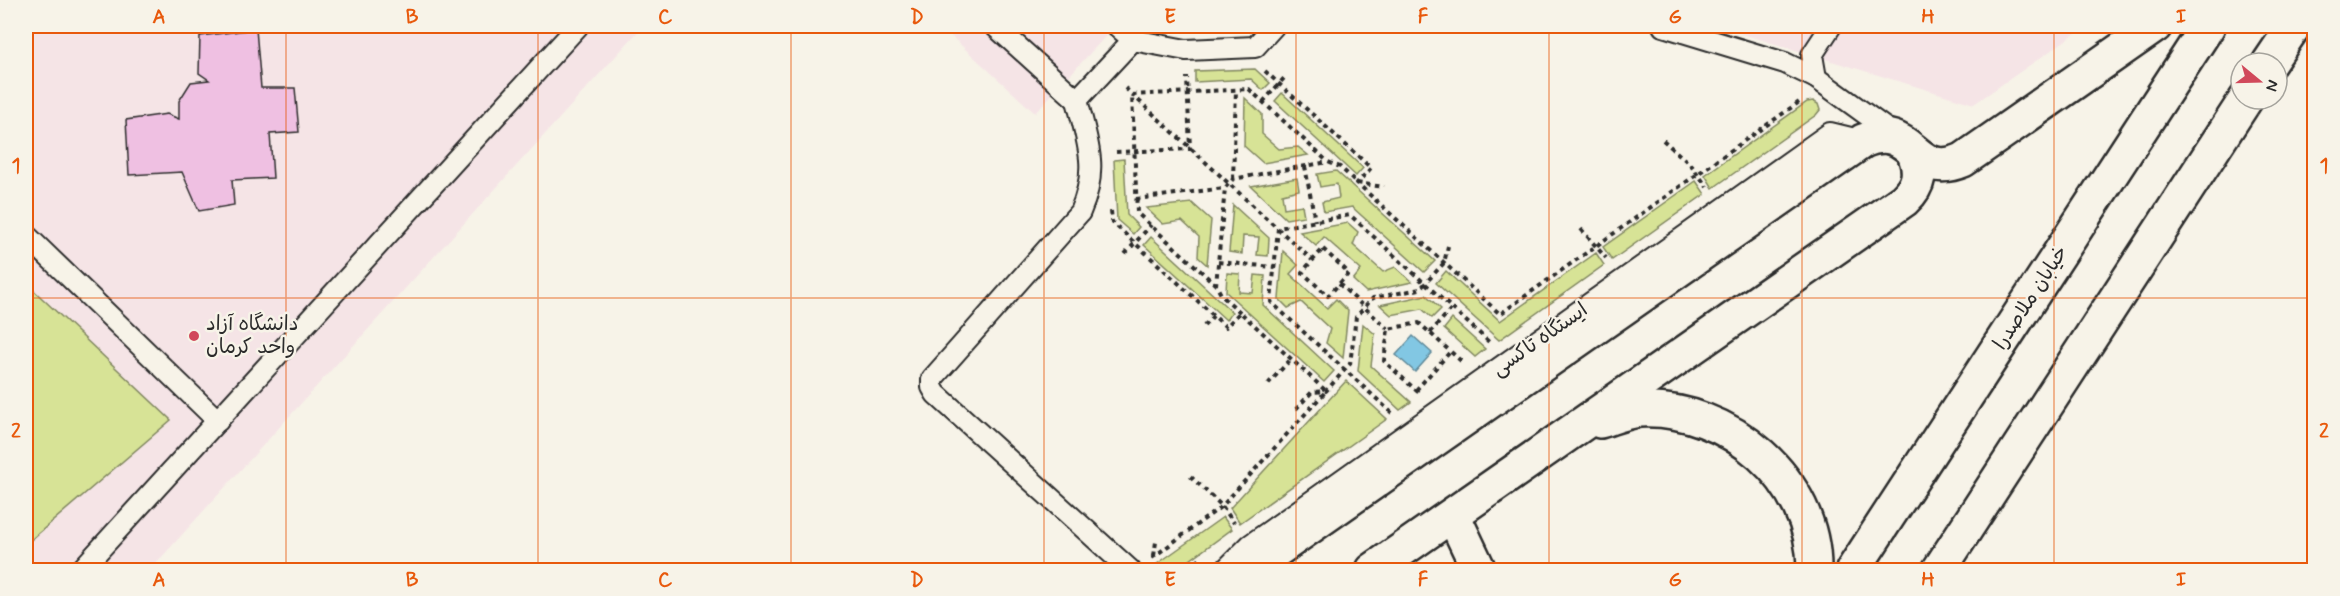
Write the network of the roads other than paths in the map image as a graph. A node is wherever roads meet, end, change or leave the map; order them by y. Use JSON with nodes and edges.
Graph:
{"nodes":[{"id":1,"x":578,"y":26,"type":"edge"},
{"id":2,"x":995,"y":26,"type":"edge"},
{"id":3,"x":1117,"y":26,"type":"edge"},
{"id":4,"x":1274,"y":26,"type":"edge"},
{"id":5,"x":1663,"y":26,"type":"edge"},
{"id":6,"x":1831,"y":26,"type":"edge"},
{"id":7,"x":2155,"y":26,"type":"edge"},
{"id":8,"x":2208,"y":26,"type":"edge"},
{"id":9,"x":2294,"y":26,"type":"edge"},
{"id":10,"x":1133,"y":40,"type":"junction"},
{"id":11,"x":2277,"y":51,"type":"edge"},
{"id":12,"x":1816,"y":78,"type":"junction"},
{"id":13,"x":1077,"y":100,"type":"junction"},
{"id":14,"x":2238,"y":111,"type":"edge"},
{"id":15,"x":1863,"y":141,"type":"junction"},
{"id":16,"x":1908,"y":146,"type":"junction"},
{"id":17,"x":26,"y":235,"type":"edge"},
{"id":18,"x":218,"y":421,"type":"junction"},
{"id":19,"x":1581,"y":426,"type":"junction"},
{"id":20,"x":1453,"y":515,"type":"junction"},
{"id":21,"x":81,"y":570,"type":"edge"},
{"id":22,"x":1130,"y":570,"type":"edge"},
{"id":23,"x":1225,"y":570,"type":"edge"},
{"id":24,"x":1248,"y":570,"type":"edge"},
{"id":25,"x":1373,"y":570,"type":"edge"},
{"id":26,"x":1479,"y":570,"type":"edge"},
{"id":27,"x":1814,"y":570,"type":"edge"},
{"id":28,"x":1853,"y":570,"type":"edge"},
{"id":29,"x":1939,"y":570,"type":"edge"}],
"edges":[{"from":1,"to":18,"type":"lane"},
{"from":2,"to":13,"type":"lane"},
{"from":3,"to":10,"type":"lane"},
{"from":4,"to":10,"type":"lane"},
{"from":5,"to":12,"type":"lane"},
{"from":6,"to":12,"type":"lane"},
{"from":7,"to":16,"type":"street"},
{"from":8,"to":28,"type":"street","name":"خیابان ملاصدرا"},
{"from":9,"to":11,"type":"street"},
{"from":10,"to":13,"type":"lane"},
{"from":12,"to":16,"type":"lane"},
{"from":13,"to":22,"type":"lane"},
{"from":14,"to":29,"type":"street"},
{"from":15,"to":16,"type":"street"},
{"from":15,"to":23,"type":"lane","name":"ایستگاه تاکسی"},
{"from":15,"to":24,"type":"street"},
{"from":16,"to":19,"type":"street"},
{"from":17,"to":18,"type":"lane"},
{"from":18,"to":21,"type":"lane"},
{"from":19,"to":20,"type":"street"},
{"from":19,"to":27,"type":"street"},
{"from":20,"to":25,"type":"street"},
{"from":20,"to":26,"type":"street"}]}
